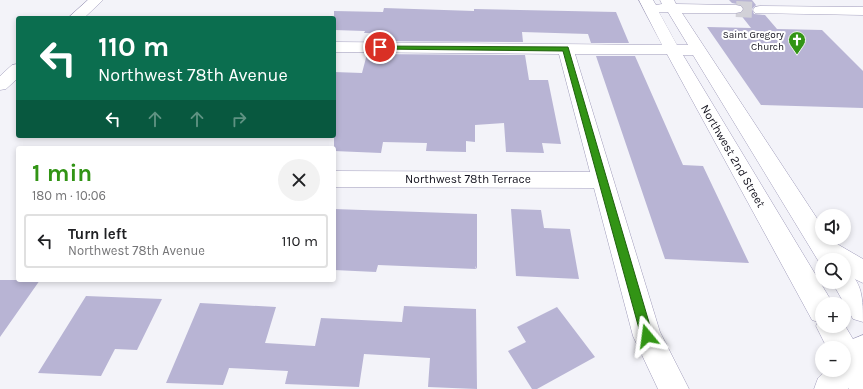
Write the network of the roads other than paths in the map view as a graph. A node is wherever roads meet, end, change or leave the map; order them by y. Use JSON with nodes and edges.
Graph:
{"nodes":[{"id":1,"x":96,"y":0,"type":"edge"},
{"id":2,"x":839,"y":0,"type":"edge"},
{"id":3,"x":649,"y":4,"type":"edge"},
{"id":4,"x":669,"y":4,"type":"edge"},
{"id":5,"x":863,"y":8,"type":"edge"},
{"id":6,"x":736,"y":9,"type":"tunnel mouth"},
{"id":7,"x":760,"y":10,"type":"tunnel mouth"},
{"id":8,"x":863,"y":11,"type":"edge"},
{"id":9,"x":77,"y":16,"type":"edge"},
{"id":10,"x":336,"y":47,"type":"edge"},
{"id":11,"x":566,"y":49,"type":"junction"},
{"id":12,"x":672,"y":50,"type":"junction"},
{"id":13,"x":698,"y":50,"type":"junction"},
{"id":14,"x":16,"y":71,"type":"edge"},
{"id":15,"x":0,"y":85,"type":"edge"},
{"id":16,"x":336,"y":179,"type":"edge"},
{"id":17,"x":602,"y":180,"type":"junction"},
{"id":18,"x":832,"y":253,"type":"edge"},
{"id":19,"x":851,"y":266,"type":"edge"},
{"id":20,"x":863,"y":272,"type":"edge"},
{"id":21,"x":849,"y":289,"type":"edge"},
{"id":22,"x":815,"y":299,"type":"edge"},
{"id":23,"x":863,"y":310,"type":"edge"},
{"id":24,"x":835,"y":333,"type":"edge"},
{"id":25,"x":853,"y":359,"type":"edge"},
{"id":26,"x":674,"y":389,"type":"edge"},
{"id":27,"x":829,"y":389,"type":"edge"}],
"edges":[{"from":1,"to":9,"type":"street"},
{"from":2,"to":5,"type":"street"},
{"from":3,"to":4,"type":"street"},
{"from":3,"to":12,"type":"street","name":"Northwest 2nd Street"},
{"from":4,"to":6,"type":"street"},
{"from":4,"to":13,"type":"street","name":"Northwest 2nd Street"},
{"from":7,"to":8,"type":"street"},
{"from":10,"to":11,"type":"street"},
{"from":11,"to":12,"type":"street"},
{"from":11,"to":17,"type":"street"},
{"from":12,"to":13,"type":"street"},
{"from":12,"to":22,"type":"street","name":"Northwest 2nd Street"},
{"from":13,"to":18,"type":"street","name":"Northwest 2nd Street"},
{"from":14,"to":15,"type":"street"},
{"from":16,"to":17,"type":"street","name":"Northwest 78th Terrace"},
{"from":17,"to":26,"type":"street"},
{"from":19,"to":20,"type":"street"},
{"from":21,"to":23,"type":"street"},
{"from":24,"to":25,"type":"street"},
{"from":25,"to":27,"type":"street"}]}
